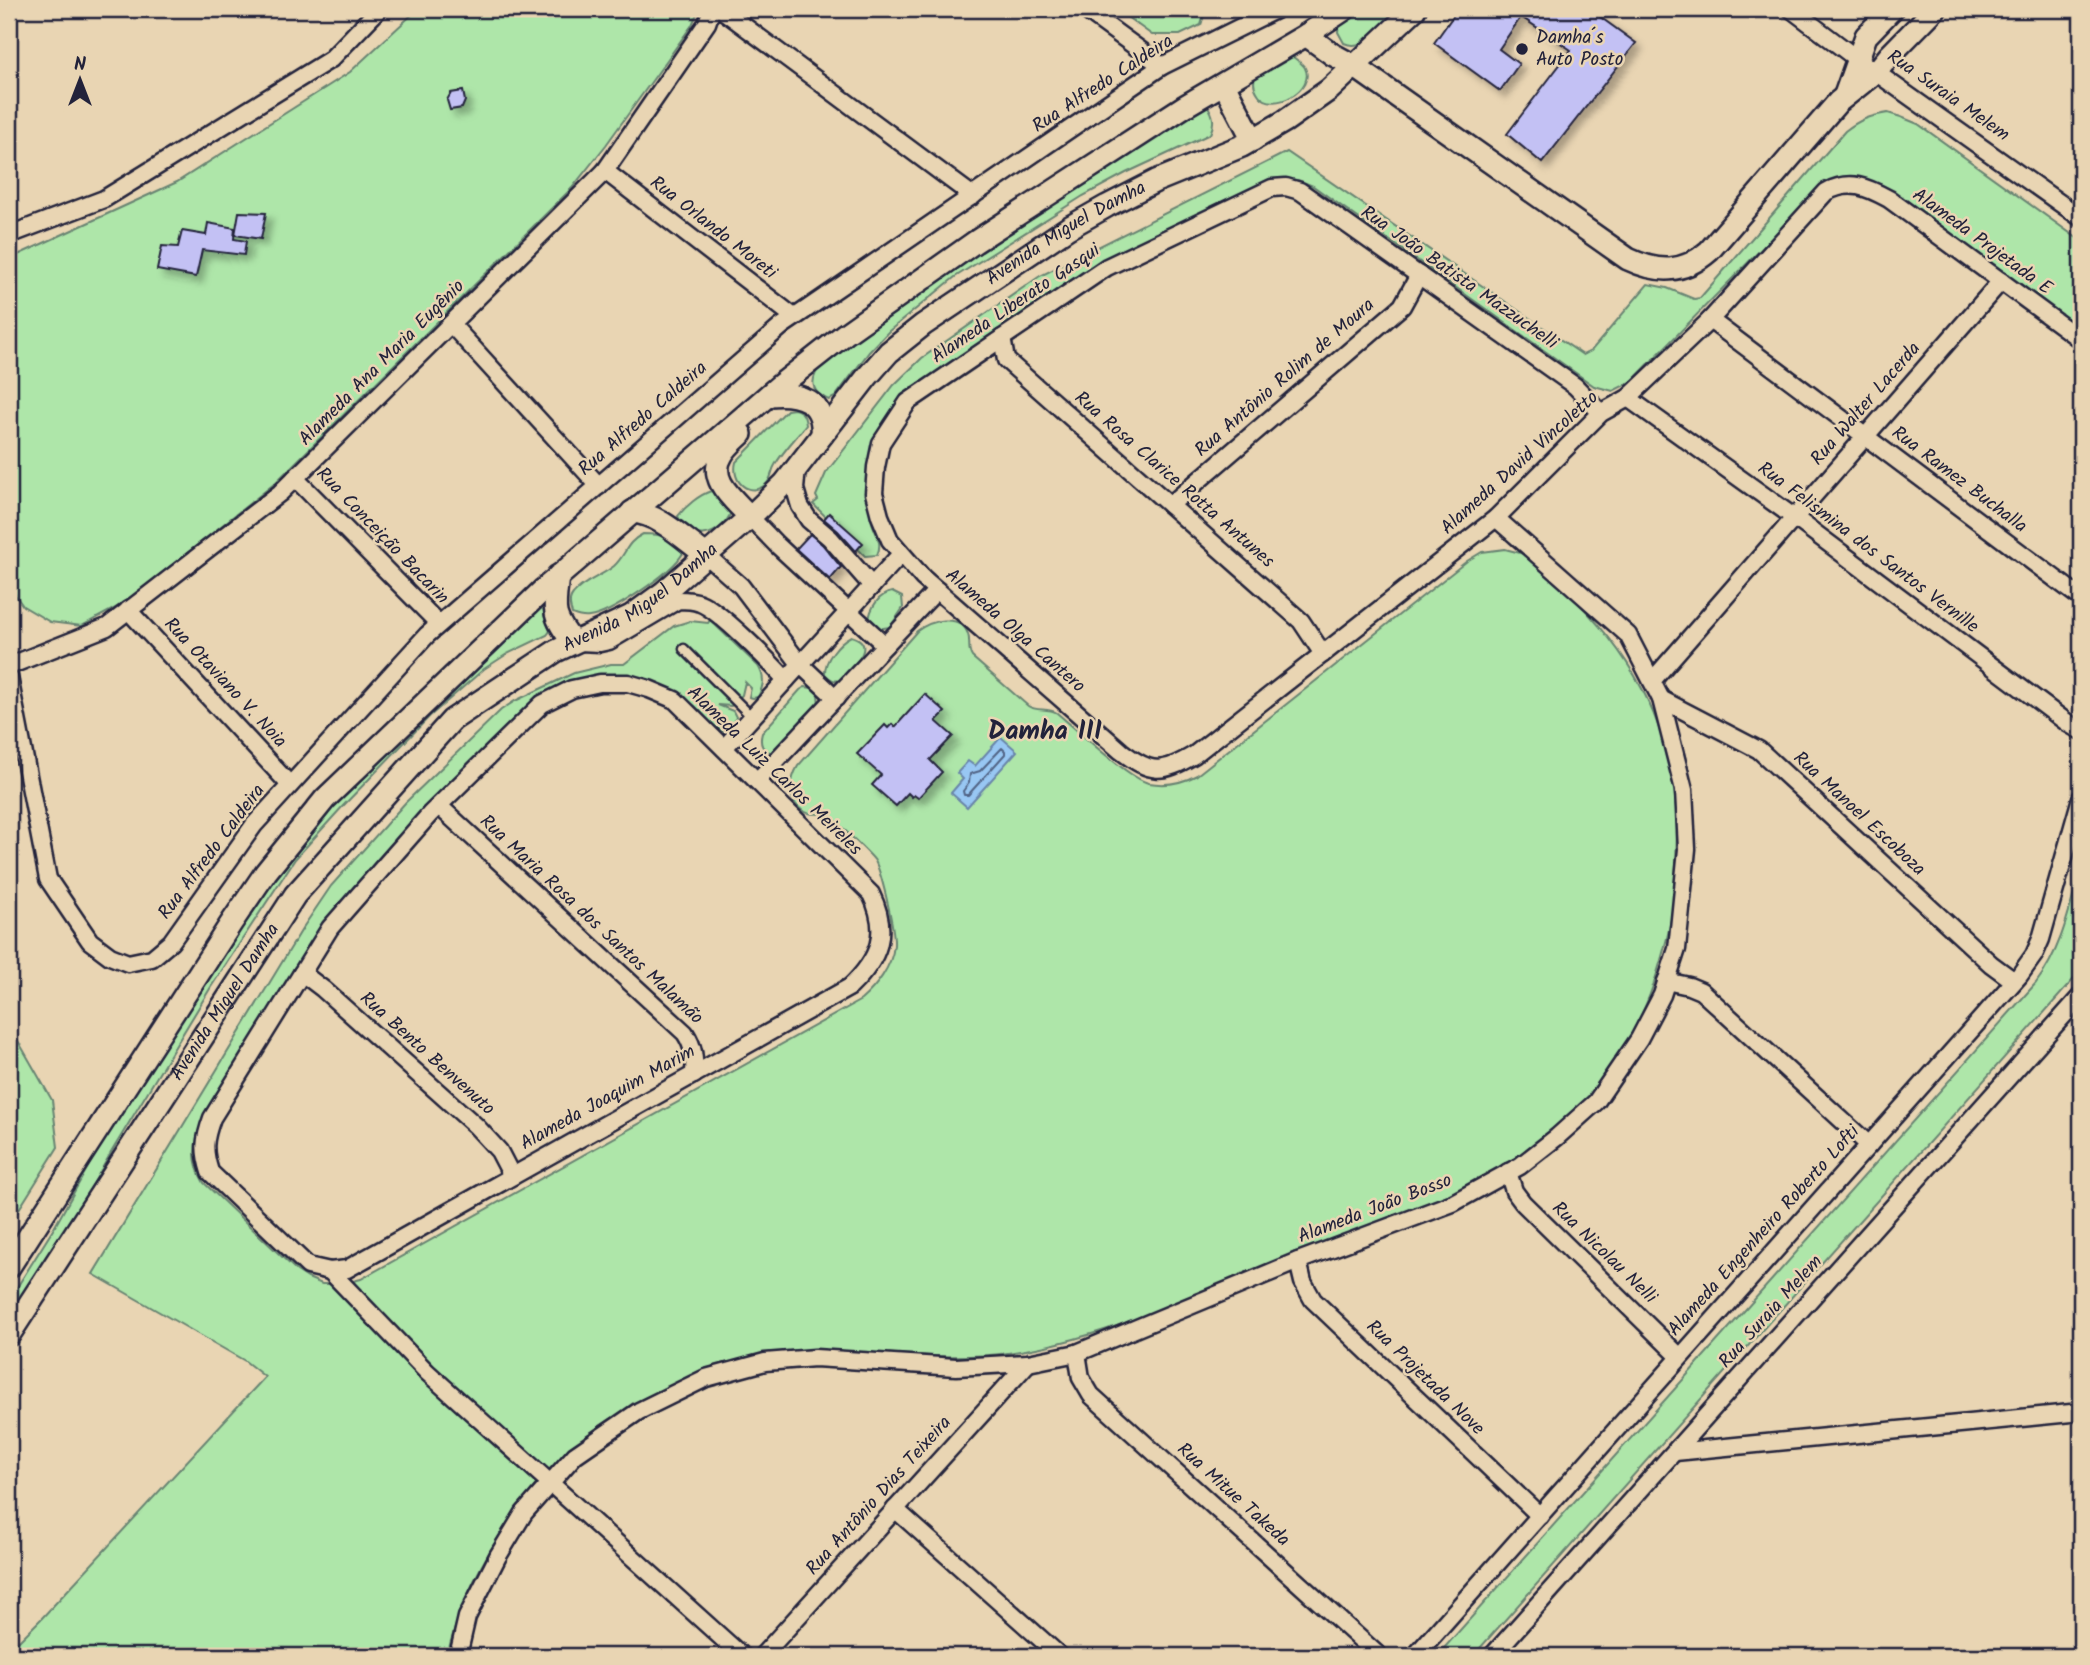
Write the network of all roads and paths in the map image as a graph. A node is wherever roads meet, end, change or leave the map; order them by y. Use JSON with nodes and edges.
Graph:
{"nodes":[{"id":1,"x":712,"y":9,"type":"edge"},
{"id":2,"x":721,"y":9,"type":"edge"},
{"id":3,"x":1084,"y":9,"type":"edge"},
{"id":4,"x":1345,"y":9,"type":"edge"},
{"id":5,"x":1415,"y":9,"type":"edge"},
{"id":6,"x":1791,"y":9,"type":"edge"},
{"id":7,"x":1892,"y":9,"type":"edge"},
{"id":8,"x":1935,"y":9,"type":"edge"},
{"id":9,"x":1264,"y":11,"type":"edge"},
{"id":10,"x":368,"y":12,"type":"edge"},
{"id":11,"x":1306,"y":35,"type":"junction"},
{"id":12,"x":1857,"y":59,"type":"junction"},
{"id":13,"x":1163,"y":66,"type":"junction"},
{"id":14,"x":1354,"y":66,"type":"junction"},
{"id":15,"x":1877,"y":71,"type":"junction"},
{"id":16,"x":1224,"y":84,"type":"junction"},
{"id":17,"x":1844,"y":95,"type":"junction"},
{"id":18,"x":1253,"y":140,"type":"junction"},
{"id":19,"x":605,"y":171,"type":"junction"},
{"id":20,"x":1855,"y":185,"type":"joint"},
{"id":21,"x":1286,"y":187,"type":"joint"},
{"id":22,"x":973,"y":196,"type":"junction"},
{"id":23,"x":2081,"y":218,"type":"edge"},
{"id":24,"x":9,"y":235,"type":"edge"},
{"id":25,"x":1419,"y":275,"type":"junction"},
{"id":26,"x":2001,"y":281,"type":"junction"},
{"id":27,"x":794,"y":317,"type":"junction"},
{"id":28,"x":1710,"y":320,"type":"junction"},
{"id":29,"x":451,"y":324,"type":"junction"},
{"id":30,"x":1002,"y":338,"type":"junction"},
{"id":31,"x":2081,"y":340,"type":"edge"},
{"id":32,"x":767,"y":397,"type":"junction"},
{"id":33,"x":1629,"y":398,"type":"junction"},
{"id":34,"x":1601,"y":413,"type":"junction"},
{"id":35,"x":822,"y":435,"type":"junction"},
{"id":36,"x":1866,"y":436,"type":"junction"},
{"id":37,"x":797,"y":468,"type":"junction"},
{"id":38,"x":295,"y":478,"type":"junction"},
{"id":39,"x":599,"y":486,"type":"junction"},
{"id":40,"x":1170,"y":505,"type":"junction"},
{"id":41,"x":632,"y":512,"type":"junction"},
{"id":42,"x":750,"y":517,"type":"junction"},
{"id":43,"x":1496,"y":518,"type":"junction"},
{"id":44,"x":1795,"y":518,"type":"junction"},
{"id":45,"x":890,"y":540,"type":"joint"},
{"id":46,"x":901,"y":554,"type":"junction"},
{"id":47,"x":706,"y":555,"type":"junction"},
{"id":48,"x":558,"y":576,"type":"junction"},
{"id":49,"x":872,"y":586,"type":"junction"},
{"id":50,"x":937,"y":590,"type":"junction"},
{"id":51,"x":2081,"y":598,"type":"edge"},
{"id":52,"x":128,"y":610,"type":"junction"},
{"id":53,"x":848,"y":612,"type":"junction"},
{"id":54,"x":439,"y":624,"type":"junction"},
{"id":55,"x":573,"y":642,"type":"junction"},
{"id":56,"x":885,"y":645,"type":"junction"},
{"id":57,"x":684,"y":649,"type":"dead end"},
{"id":58,"x":1322,"y":654,"type":"junction"},
{"id":59,"x":800,"y":664,"type":"junction"},
{"id":60,"x":9,"y":666,"type":"edge"},
{"id":61,"x":9,"y":677,"type":"edge"},
{"id":62,"x":786,"y":680,"type":"junction"},
{"id":63,"x":1652,"y":681,"type":"junction"},
{"id":64,"x":836,"y":698,"type":"junction"},
{"id":65,"x":1661,"y":699,"type":"junction"},
{"id":66,"x":752,"y":717,"type":"junction"},
{"id":67,"x":2081,"y":731,"type":"edge"},
{"id":68,"x":724,"y":748,"type":"junction"},
{"id":69,"x":1153,"y":770,"type":"joint"},
{"id":70,"x":757,"y":781,"type":"junction"},
{"id":71,"x":290,"y":785,"type":"junction"},
{"id":72,"x":2081,"y":797,"type":"edge"},
{"id":73,"x":439,"y":806,"type":"junction"},
{"id":74,"x":881,"y":934,"type":"joint"},
{"id":75,"x":302,"y":973,"type":"junction"},
{"id":76,"x":1666,"y":981,"type":"junction"},
{"id":77,"x":2014,"y":981,"type":"junction"},
{"id":78,"x":2081,"y":996,"type":"edge"},
{"id":79,"x":694,"y":1075,"type":"junction"},
{"id":80,"x":1868,"y":1145,"type":"junction"},
{"id":81,"x":1508,"y":1172,"type":"junction"},
{"id":82,"x":512,"y":1176,"type":"junction"},
{"id":83,"x":1298,"y":1261,"type":"junction"},
{"id":84,"x":9,"y":1267,"type":"edge"},
{"id":85,"x":330,"y":1271,"type":"junction"},
{"id":86,"x":9,"y":1335,"type":"edge"},
{"id":87,"x":1077,"y":1353,"type":"junction"},
{"id":88,"x":1681,"y":1357,"type":"junction"},
{"id":89,"x":1028,"y":1363,"type":"junction"},
{"id":90,"x":2081,"y":1412,"type":"edge"},
{"id":91,"x":1675,"y":1452,"type":"junction"},
{"id":92,"x":551,"y":1483,"type":"junction"},
{"id":93,"x":895,"y":1509,"type":"junction"},
{"id":94,"x":1539,"y":1516,"type":"junction"},
{"id":95,"x":458,"y":1656,"type":"edge"},
{"id":96,"x":742,"y":1656,"type":"edge"},
{"id":97,"x":762,"y":1656,"type":"edge"},
{"id":98,"x":1060,"y":1656,"type":"edge"},
{"id":99,"x":1379,"y":1656,"type":"edge"},
{"id":100,"x":1415,"y":1656,"type":"edge"},
{"id":101,"x":1492,"y":1656,"type":"edge"}],
"edges":[{"from":1,"to":19,"type":"street","name":"Alameda Ana Maria Eugênio"},
{"from":2,"to":22,"type":"street"},
{"from":3,"to":13,"type":"street"},
{"from":4,"to":11,"type":"street","name":"Avenida Miguel Damha"},
{"from":5,"to":14,"type":"street","name":"Avenida Miguel Damha"},
{"from":6,"to":12,"type":"street","name":"Rua Suraia Melem"},
{"from":7,"to":12,"type":"street"},
{"from":8,"to":15,"type":"street"},
{"from":9,"to":13,"type":"street","name":"Rua Alfredo Caldeira"},
{"from":10,"to":24,"type":"street"},
{"from":11,"to":14,"type":"street"},
{"from":11,"to":16,"type":"street","name":"Avenida Miguel Damha"},
{"from":12,"to":15,"type":"street","name":"Rua Suraia Melem"},
{"from":12,"to":17,"type":"street"},
{"from":13,"to":22,"type":"street","name":"Rua Alfredo Caldeira"},
{"from":14,"to":17,"type":"street"},
{"from":14,"to":18,"type":"street","name":"Avenida Miguel Damha"},
{"from":15,"to":17,"type":"street"},
{"from":15,"to":23,"type":"street","name":"Rua Suraia Melem"},
{"from":16,"to":18,"type":"street"},
{"from":16,"to":32,"type":"street","name":"Avenida Miguel Damha"},
{"from":18,"to":35,"type":"street","name":"Avenida Miguel Damha"},
{"from":19,"to":27,"type":"street","name":"Rua Orlando Moreti"},
{"from":19,"to":29,"type":"street","name":"Alameda Ana Maria Eugênio"},
{"from":20,"to":26,"type":"street","name":"Alameda Projetada E"},
{"from":20,"to":28,"type":"street","name":"Alameda David Vincoletto"},
{"from":21,"to":25,"type":"street","name":"Rua João Batista Mazzuchelli"},
{"from":21,"to":30,"type":"street","name":"Alameda Liberato Gasqui"},
{"from":22,"to":27,"type":"street","name":"Rua Alfredo Caldeira"},
{"from":25,"to":34,"type":"street","name":"Rua João Batista Mazzuchelli"},
{"from":25,"to":40,"type":"street","name":"Rua Antônio Rolim de Moura"},
{"from":26,"to":31,"type":"street","name":"Alameda Projetada E"},
{"from":26,"to":36,"type":"street","name":"Rua Walter Lacerda"},
{"from":27,"to":39,"type":"street","name":"Rua Alfredo Caldeira"},
{"from":28,"to":33,"type":"street","name":"Alameda David Vincoletto"},
{"from":28,"to":36,"type":"street","name":"Rua Ramez Buchalla"},
{"from":29,"to":38,"type":"street","name":"Alameda Ana Maria Eugênio"},
{"from":29,"to":39,"type":"street"},
{"from":30,"to":40,"type":"street","name":"Rua Rosa Clarice Rotta Antunes"},
{"from":30,"to":45,"type":"street","name":"Alameda Liberato Gasqui"},
{"from":32,"to":35,"type":"street"},
{"from":32,"to":41,"type":"street","name":"Avenida Miguel Damha"},
{"from":32,"to":42,"type":"street"},
{"from":33,"to":34,"type":"street","name":"Alameda David Vincoletto"},
{"from":33,"to":44,"type":"street","name":"Rua Felismina dos Santos Vernille"},
{"from":34,"to":43,"type":"street","name":"Alameda David Vincoletto"},
{"from":35,"to":37,"type":"street","name":"Avenida Miguel Damha"},
{"from":36,"to":44,"type":"street","name":"Rua Walter Lacerda"},
{"from":36,"to":51,"type":"street","name":"Rua Ramez Buchalla"},
{"from":37,"to":42,"type":"street","name":"Avenida Miguel Damha"},
{"from":37,"to":49,"type":"street"},
{"from":38,"to":52,"type":"street","name":"Alameda Ana Maria Eugênio"},
{"from":38,"to":54,"type":"street","name":"Rua Conceição Bacarin"},
{"from":39,"to":54,"type":"street","name":"Rua Alfredo Caldeira"},
{"from":40,"to":58,"type":"street","name":"Rua Rosa Clarice Rotta Antunes"},
{"from":41,"to":47,"type":"street"},
{"from":41,"to":48,"type":"street","name":"Avenida Miguel Damha"},
{"from":42,"to":47,"type":"street","name":"Avenida Miguel Damha"},
{"from":42,"to":53,"type":"street"},
{"from":43,"to":58,"type":"street","name":"Alameda David Vincoletto"},
{"from":43,"to":63,"type":"street","name":"Alameda João Bosso"},
{"from":44,"to":63,"type":"street","name":"Rua Walter Lacerda"},
{"from":44,"to":67,"type":"street","name":"Rua Felismina dos Santos Vernille"},
{"from":45,"to":46,"type":"street","name":"Alameda Olga Cantero"},
{"from":46,"to":49,"type":"street"},
{"from":46,"to":50,"type":"street","name":"Alameda Olga Cantero"},
{"from":47,"to":55,"type":"street","name":"Avenida Miguel Damha"},
{"from":47,"to":59,"type":"street"},
{"from":48,"to":55,"type":"street"},
{"from":48,"to":84,"type":"street","name":"Avenida Miguel Damha"},
{"from":49,"to":53,"type":"street"},
{"from":50,"to":56,"type":"street"},
{"from":50,"to":69,"type":"street","name":"Alameda Olga Cantero"},
{"from":52,"to":60,"type":"street","name":"Alameda Ana Maria Eugênio"},
{"from":52,"to":71,"type":"street","name":"Rua Otaviano V. Noia"},
{"from":53,"to":56,"type":"street"},
{"from":53,"to":59,"type":"street"},
{"from":54,"to":71,"type":"street","name":"Rua Alfredo Caldeira"},
{"from":55,"to":62,"type":"street"},
{"from":55,"to":86,"type":"street","name":"Avenida Miguel Damha"},
{"from":56,"to":64,"type":"street"},
{"from":57,"to":66,"type":"lane"},
{"from":58,"to":69,"type":"street","name":"Alameda David Vincoletto"},
{"from":59,"to":62,"type":"street"},
{"from":59,"to":64,"type":"street"},
{"from":61,"to":71,"type":"street","name":"Rua Alfredo Caldeira"},
{"from":62,"to":66,"type":"street"},
{"from":63,"to":65,"type":"street","name":"Alameda João Bosso"},
{"from":64,"to":70,"type":"street"},
{"from":65,"to":76,"type":"street","name":"Alameda João Bosso"},
{"from":65,"to":77,"type":"street","name":"Rua Manoel Escoboza"},
{"from":66,"to":68,"type":"street"},
{"from":68,"to":70,"type":"street","name":"Alameda Luiz Carlos Meireles"},
{"from":68,"to":73,"type":"street","name":"Alameda Luiz Carlos Meireles"},
{"from":70,"to":74,"type":"street","name":"Alameda Luiz Carlos Meireles"},
{"from":72,"to":77,"type":"street","name":"Alameda Engenheiro Roberto Lofti"},
{"from":73,"to":75,"type":"street","name":"Alameda Luiz Carlos Meireles"},
{"from":73,"to":79,"type":"street","name":"Rua Maria Rosa dos Santos Malamão"},
{"from":74,"to":79,"type":"street","name":"Alameda Joaquim Marim"},
{"from":75,"to":82,"type":"street","name":"Rua Bento Benvenuto"},
{"from":75,"to":85,"type":"street","name":"Alameda Luiz Carlos Meireles"},
{"from":76,"to":80,"type":"street"},
{"from":76,"to":81,"type":"street","name":"Alameda João Bosso"},
{"from":77,"to":80,"type":"street","name":"Alameda Engenheiro Roberto Lofti"},
{"from":78,"to":91,"type":"street","name":"Rua Suraia Melem"},
{"from":79,"to":82,"type":"street","name":"Alameda Joaquim Marim"},
{"from":80,"to":88,"type":"street","name":"Alameda Engenheiro Roberto Lofti"},
{"from":81,"to":83,"type":"street","name":"Alameda João Bosso"},
{"from":81,"to":88,"type":"street","name":"Rua Nicolau Nelli"},
{"from":82,"to":85,"type":"street","name":"Alameda Joaquim Marim"},
{"from":83,"to":87,"type":"street","name":"Alameda João Bosso"},
{"from":83,"to":94,"type":"street","name":"Rua Projetada Nove"},
{"from":85,"to":92,"type":"street"},
{"from":87,"to":89,"type":"street","name":"Alameda João Bosso"},
{"from":87,"to":99,"type":"street","name":"Rua Mitue Takeda"},
{"from":88,"to":94,"type":"street","name":"Alameda Engenheiro Roberto Lofti"},
{"from":89,"to":92,"type":"street","name":"Alameda João Bosso"},
{"from":89,"to":93,"type":"street","name":"Rua Antônio Dias Teixeira"},
{"from":90,"to":91,"type":"street"},
{"from":91,"to":101,"type":"street","name":"Rua Suraia Melem"},
{"from":92,"to":95,"type":"street","name":"Alameda João Bosso"},
{"from":92,"to":96,"type":"street"},
{"from":93,"to":97,"type":"street","name":"Rua Antônio Dias Teixeira"},
{"from":93,"to":98,"type":"street"},
{"from":94,"to":100,"type":"street","name":"Alameda Engenheiro Roberto Lofti"}]}
